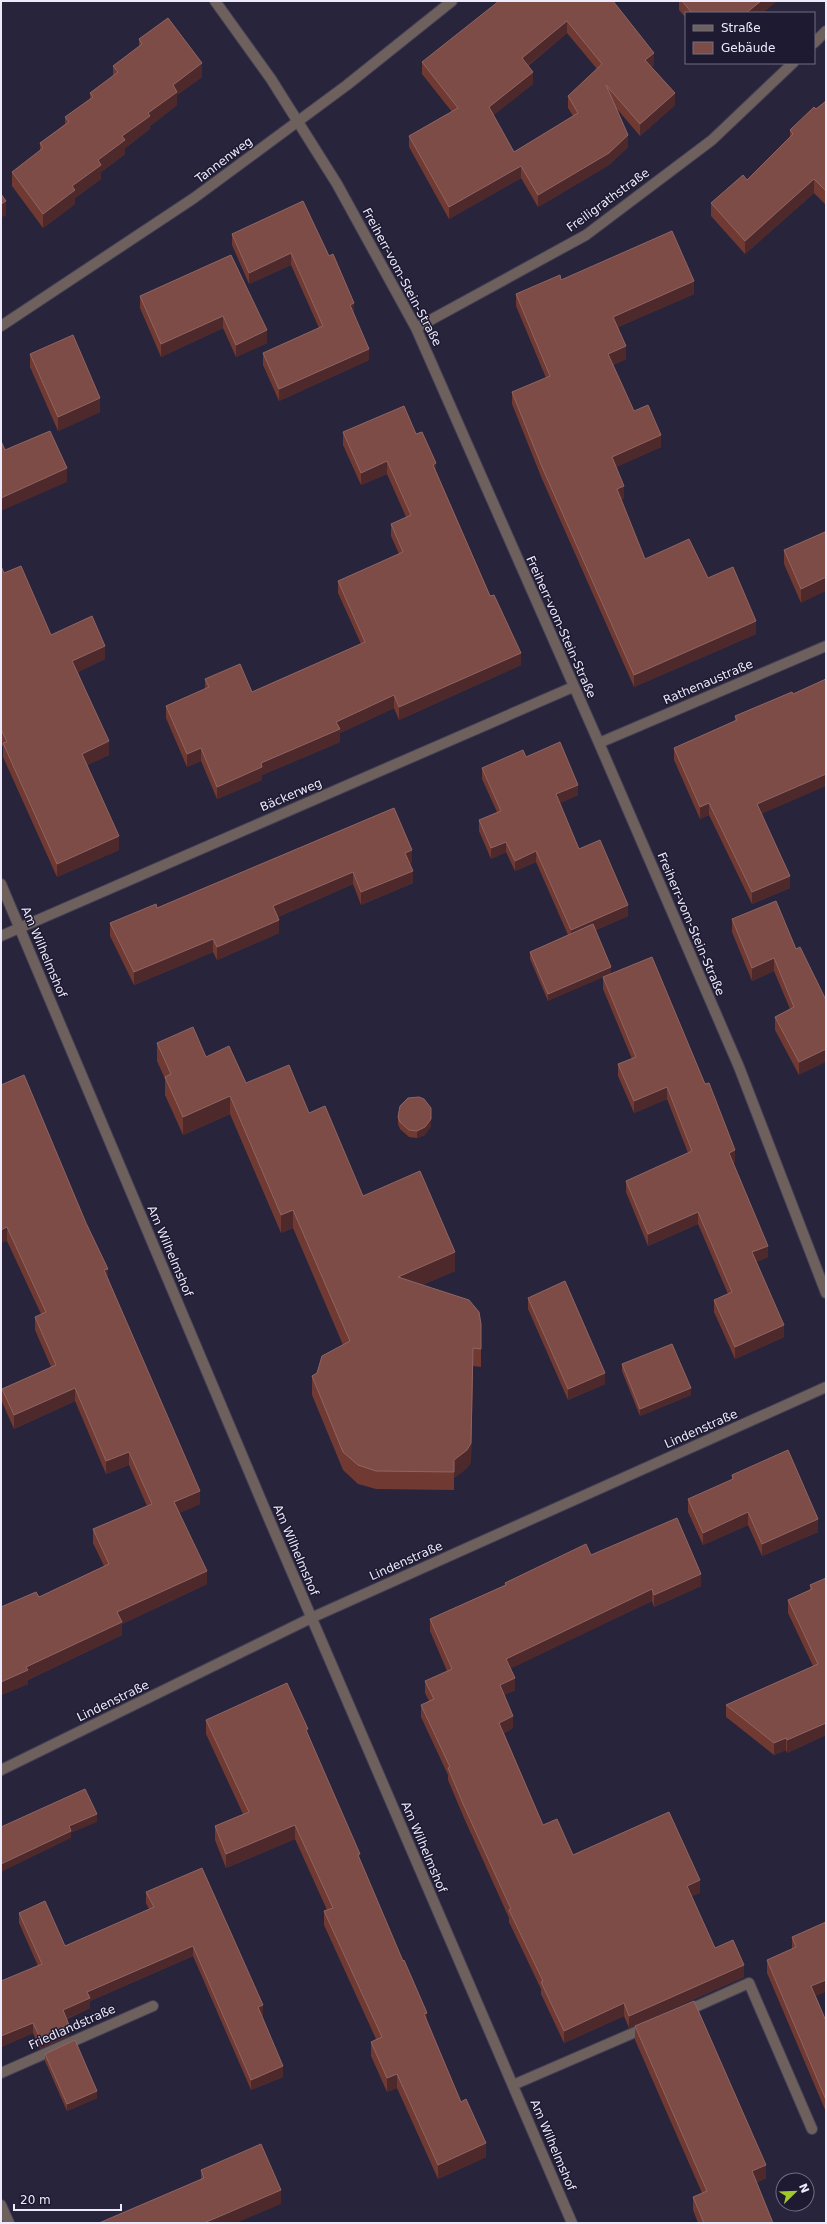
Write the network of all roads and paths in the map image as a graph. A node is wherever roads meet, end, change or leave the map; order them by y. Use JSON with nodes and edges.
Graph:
{"nodes":[{"id":1,"x":215,"y":1,"type":"edge"},
{"id":2,"x":452,"y":1,"type":"edge"},
{"id":3,"x":826,"y":31,"type":"edge"},
{"id":4,"x":815,"y":42,"type":"edge"},
{"id":5,"x":792,"y":64,"type":"edge"},
{"id":6,"x":297,"y":121,"type":"junction"},
{"id":7,"x":1,"y":326,"type":"edge"},
{"id":8,"x":416,"y":328,"type":"junction"},
{"id":9,"x":826,"y":646,"type":"edge"},
{"id":10,"x":573,"y":687,"type":"junction"},
{"id":11,"x":599,"y":743,"type":"junction"},
{"id":12,"x":1,"y":884,"type":"edge"},
{"id":13,"x":20,"y":927,"type":"junction"},
{"id":14,"x":1,"y":936,"type":"edge"},
{"id":15,"x":826,"y":1293,"type":"edge"},
{"id":16,"x":826,"y":1387,"type":"edge"},
{"id":17,"x":311,"y":1618,"type":"junction"},
{"id":18,"x":1,"y":1770,"type":"edge"},
{"id":19,"x":153,"y":2006,"type":"dead end"},
{"id":20,"x":678,"y":2014,"type":"edge"},
{"id":21,"x":656,"y":2023,"type":"edge"},
{"id":22,"x":1,"y":2073,"type":"edge"},
{"id":23,"x":513,"y":2085,"type":"junction"},
{"id":24,"x":812,"y":2129,"type":"dead end"},
{"id":25,"x":1,"y":2205,"type":"edge"},
{"id":26,"x":9,"y":2223,"type":"edge"},
{"id":27,"x":572,"y":2223,"type":"edge"}],
"edges":[{"from":1,"to":6,"type":"street","name":"Freiherr-vom-Stein-Straße"},
{"from":2,"to":6,"type":"street","name":"Tannenweg"},
{"from":3,"to":4,"type":"street"},
{"from":5,"to":8,"type":"street","name":"Freiligrathstraße"},
{"from":6,"to":7,"type":"street","name":"Tannenweg"},
{"from":6,"to":8,"type":"street","name":"Freiherr-vom-Stein-Straße"},
{"from":8,"to":10,"type":"street","name":"Freiherr-vom-Stein-Straße"},
{"from":9,"to":11,"type":"street","name":"Rathenaustraße"},
{"from":10,"to":11,"type":"street","name":"Freiherr-vom-Stein-Straße"},
{"from":10,"to":13,"type":"street","name":"Bäckerweg"},
{"from":11,"to":15,"type":"street","name":"Freiherr-vom-Stein-Straße"},
{"from":12,"to":13,"type":"street","name":"Am Wilhelmshof"},
{"from":13,"to":14,"type":"street","name":"Bäckerweg"},
{"from":13,"to":17,"type":"street","name":"Am Wilhelmshof"},
{"from":16,"to":17,"type":"street","name":"Lindenstraße"},
{"from":17,"to":18,"type":"street","name":"Lindenstraße"},
{"from":17,"to":23,"type":"street","name":"Am Wilhelmshof"},
{"from":19,"to":22,"type":"street","name":"Friedlandstraße"},
{"from":20,"to":24,"type":"street"},
{"from":21,"to":23,"type":"street"},
{"from":23,"to":27,"type":"street","name":"Am Wilhelmshof"},
{"from":25,"to":26,"type":"street"}]}
